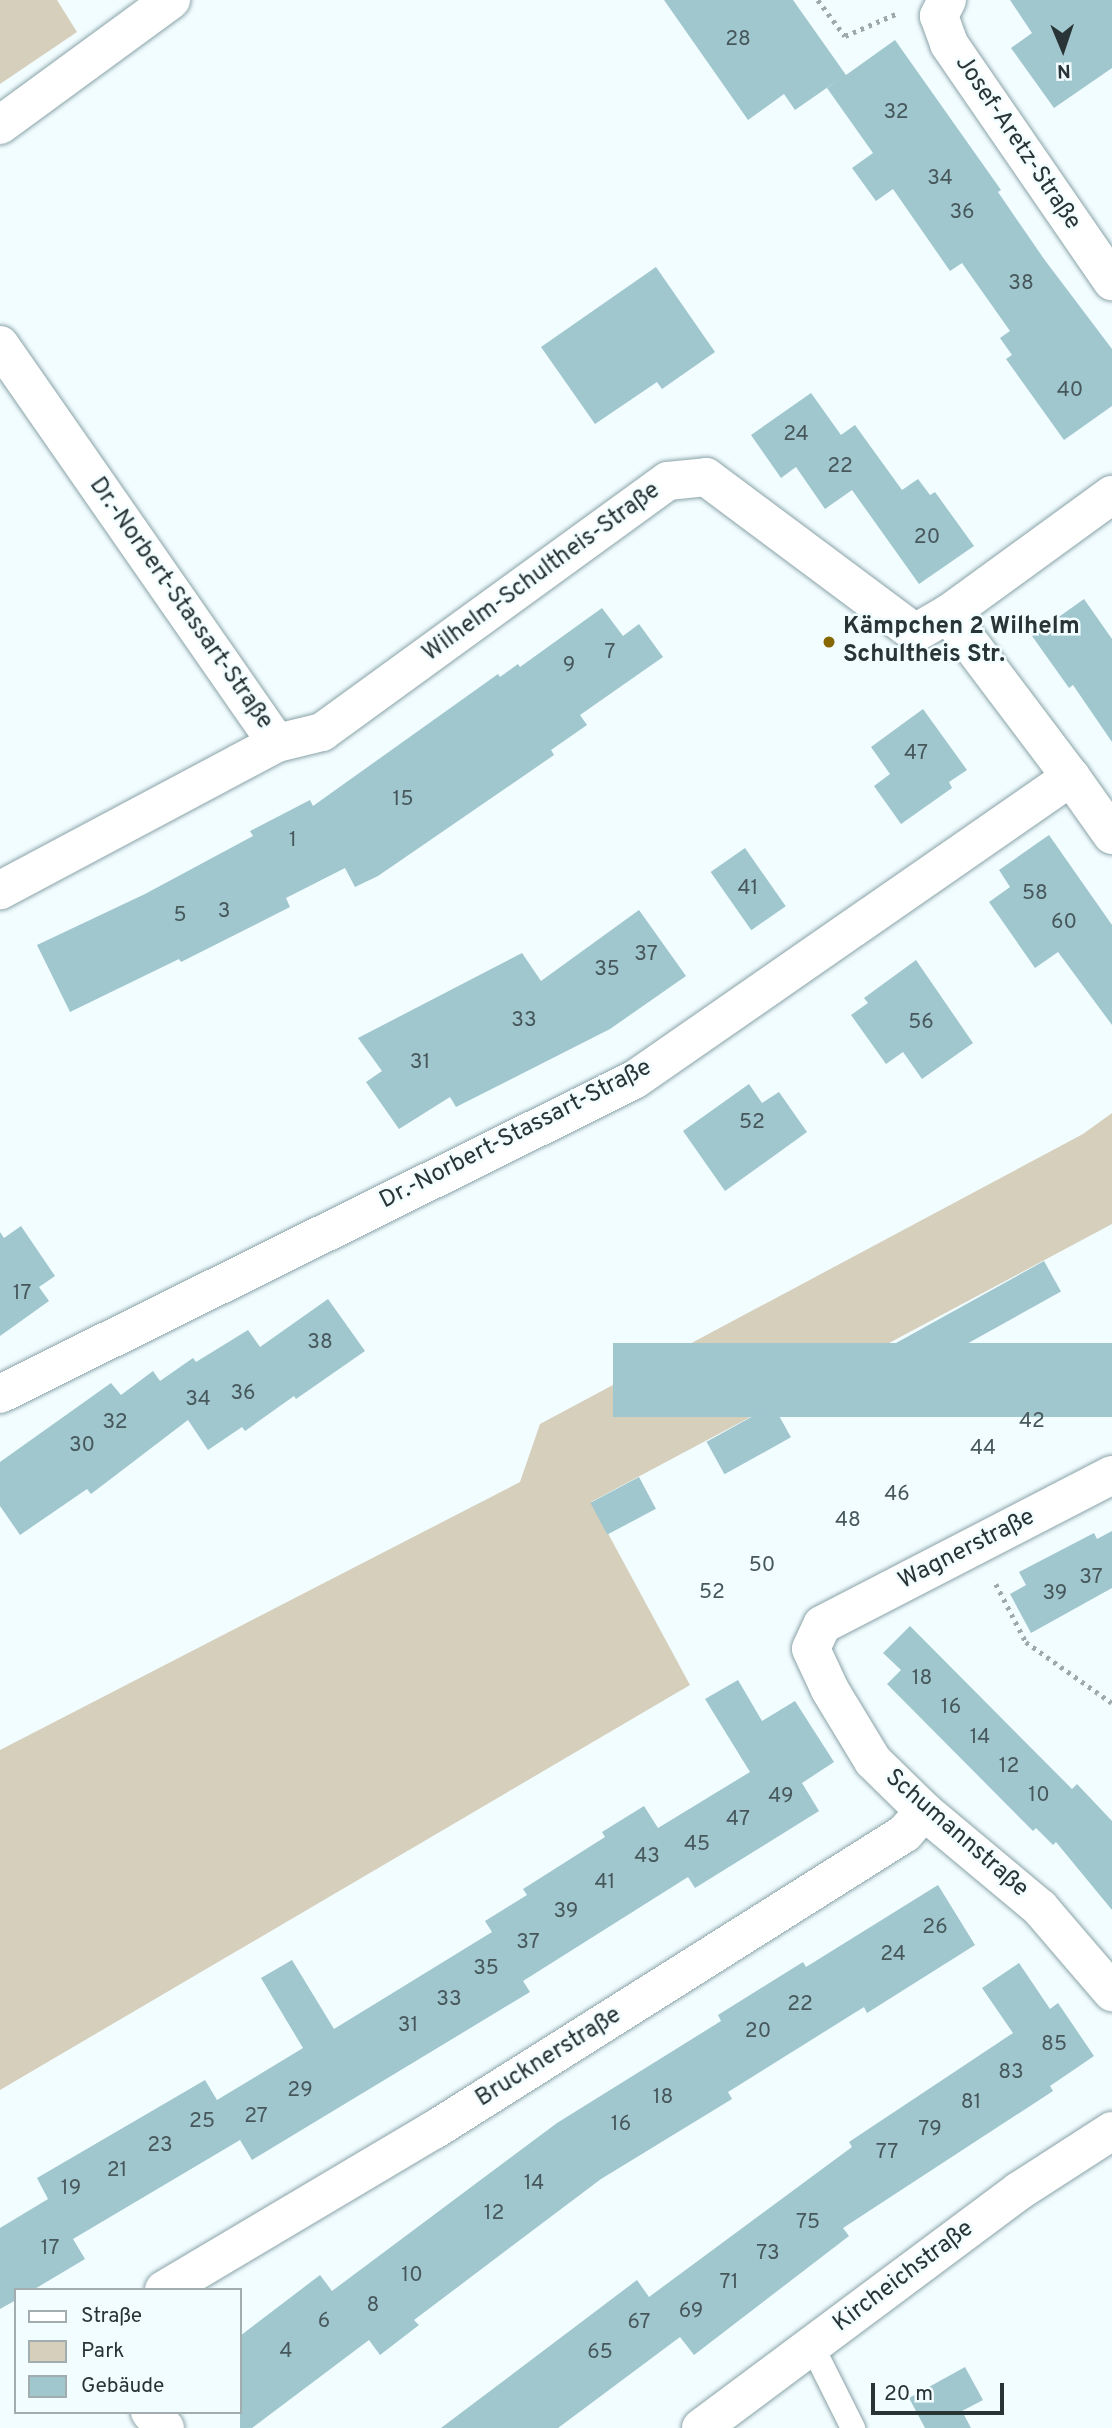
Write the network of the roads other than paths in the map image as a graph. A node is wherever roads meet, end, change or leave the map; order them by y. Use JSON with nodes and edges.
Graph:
{"nodes":[{"id":1,"x":171,"y":0,"type":"edge"},
{"id":2,"x":947,"y":0,"type":"edge"},
{"id":3,"x":0,"y":125,"type":"edge"},
{"id":4,"x":1112,"y":281,"type":"edge"},
{"id":5,"x":0,"y":345,"type":"edge"},
{"id":6,"x":1112,"y":495,"type":"edge"},
{"id":7,"x":948,"y":614,"type":"junction"},
{"id":8,"x":277,"y":743,"type":"junction"},
{"id":9,"x":1071,"y":777,"type":"junction"},
{"id":10,"x":1112,"y":835,"type":"edge"},
{"id":11,"x":0,"y":890,"type":"edge"},
{"id":12,"x":0,"y":1394,"type":"edge"},
{"id":13,"x":1112,"y":1475,"type":"edge"},
{"id":14,"x":822,"y":1625,"type":"joint"},
{"id":15,"x":923,"y":1811,"type":"junction"},
{"id":16,"x":1112,"y":1992,"type":"edge"},
{"id":17,"x":1112,"y":2131,"type":"edge"},
{"id":18,"x":166,"y":2288,"type":"edge"},
{"id":19,"x":812,"y":2346,"type":"junction"},
{"id":20,"x":152,"y":2414,"type":"edge"},
{"id":21,"x":165,"y":2428,"type":"edge"},
{"id":22,"x":701,"y":2428,"type":"edge"},
{"id":23,"x":853,"y":2428,"type":"edge"}],
"edges":[{"from":1,"to":3,"type":"street"},
{"from":2,"to":4,"type":"street","name":"Josef-Aretz-Straße"},
{"from":5,"to":8,"type":"street","name":"Dr.-Norbert-Stassart-Straße"},
{"from":6,"to":7,"type":"street","name":"Wilhelm-Schultheis-Straße"},
{"from":7,"to":8,"type":"street","name":"Wilhelm-Schultheis-Straße"},
{"from":7,"to":9,"type":"street"},
{"from":8,"to":11,"type":"street","name":"Dr.-Norbert-Stassart-Straße"},
{"from":9,"to":10,"type":"street"},
{"from":9,"to":12,"type":"street","name":"Dr.-Norbert-Stassart-Straße"},
{"from":13,"to":14,"type":"street","name":"Wagnerstraße"},
{"from":14,"to":15,"type":"street","name":"Schumannstraße"},
{"from":15,"to":16,"type":"street","name":"Schumannstraße"},
{"from":15,"to":18,"type":"street","name":"Brucknerstraße"},
{"from":17,"to":19,"type":"street","name":"Kircheichstraße"},
{"from":19,"to":22,"type":"street","name":"Kircheichstraße"},
{"from":19,"to":23,"type":"lane"},
{"from":20,"to":21,"type":"street"}]}
